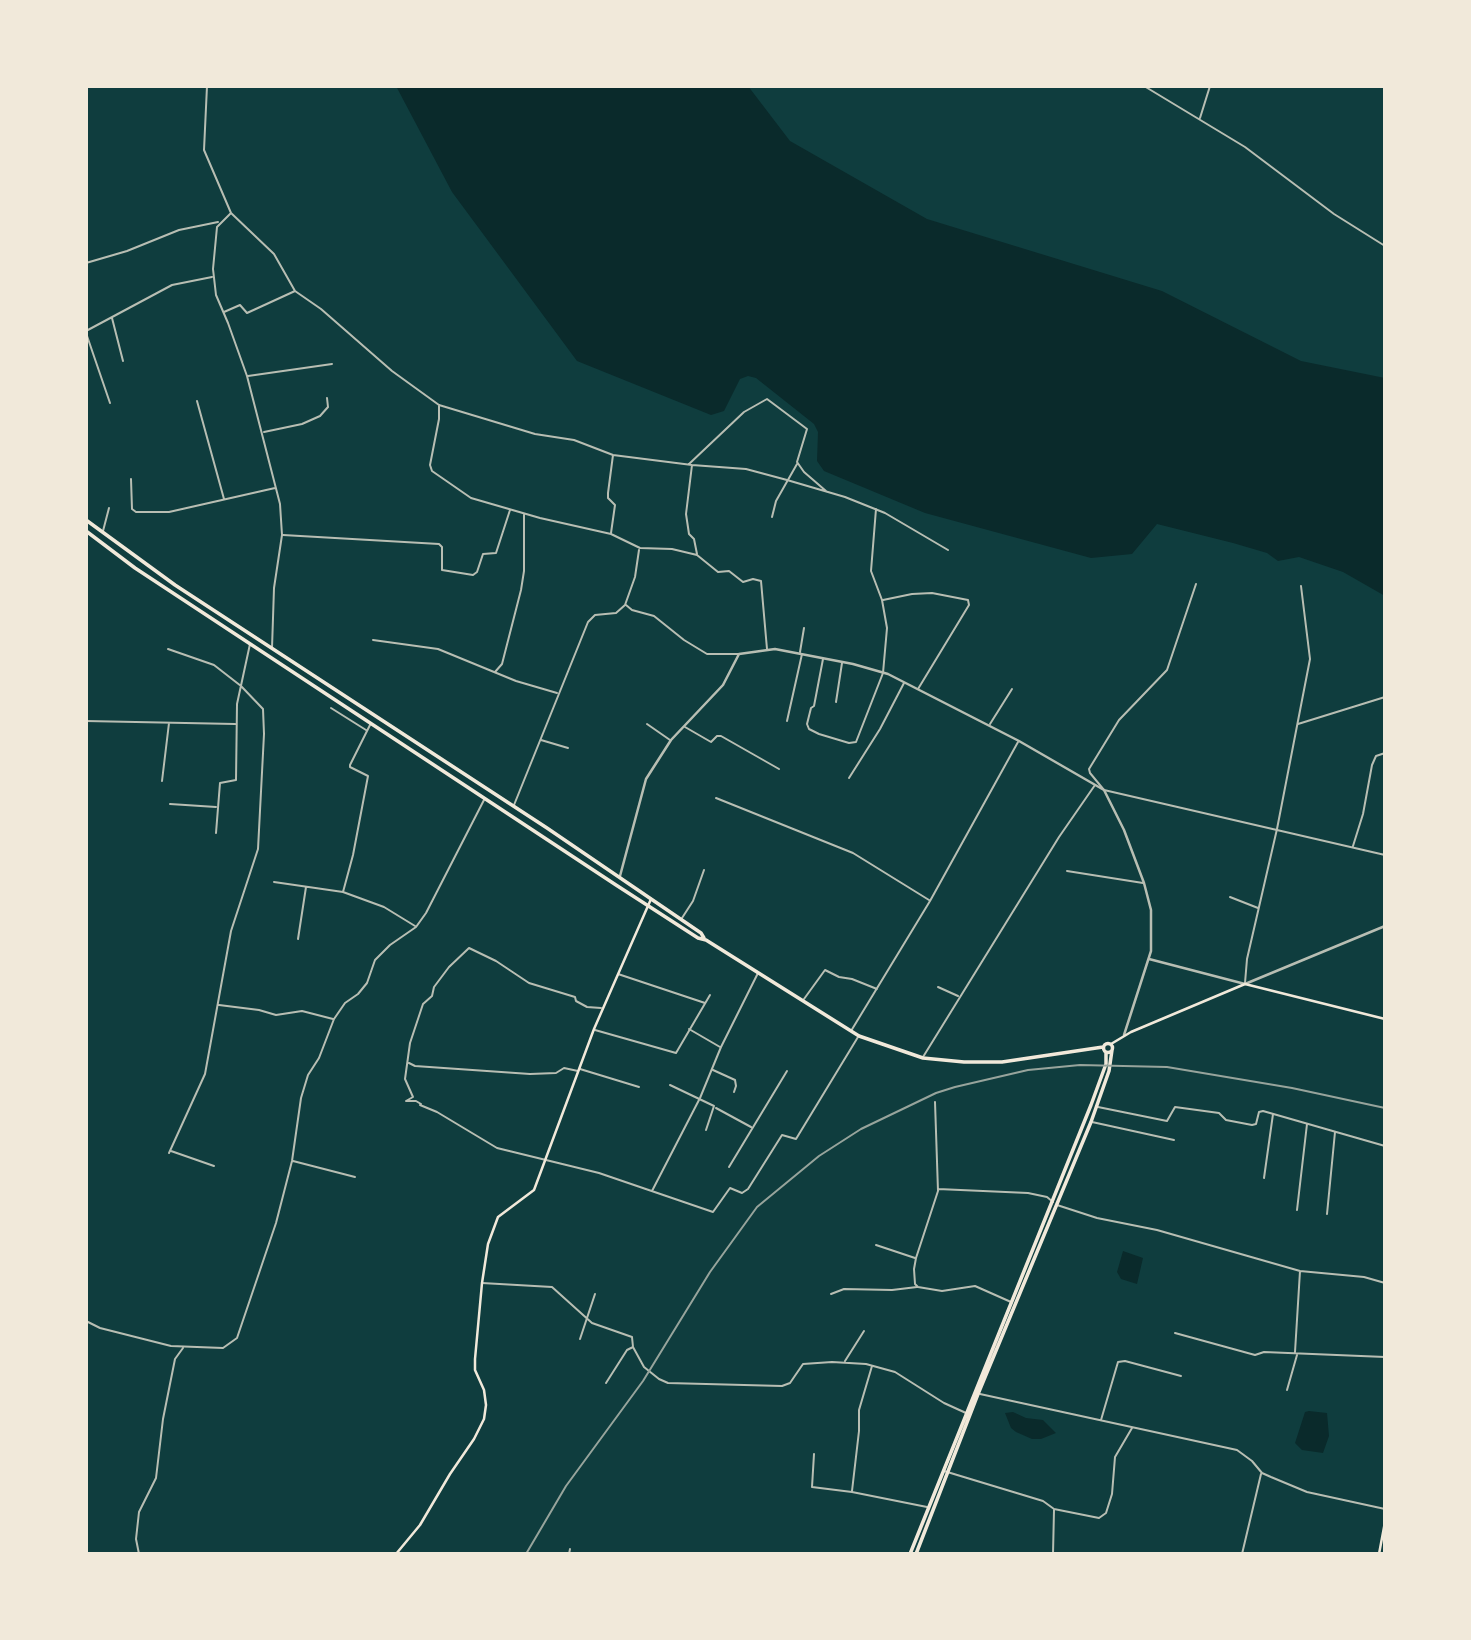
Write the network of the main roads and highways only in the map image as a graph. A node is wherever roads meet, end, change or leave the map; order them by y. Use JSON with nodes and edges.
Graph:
{"nodes":[{"id":1,"x":86,"y":520,"type":"edge"},
{"id":2,"x":86,"y":531,"type":"edge"},
{"id":3,"x":111,"y":539,"type":"junction"},
{"id":4,"x":104,"y":546,"type":"junction"},
{"id":5,"x":234,"y":623,"type":"junction"},
{"id":6,"x":229,"y":629,"type":"junction"},
{"id":7,"x":313,"y":676,"type":"junction"},
{"id":8,"x":309,"y":681,"type":"junction"},
{"id":9,"x":402,"y":734,"type":"junction"},
{"id":10,"x":398,"y":740,"type":"junction"},
{"id":11,"x":505,"y":800,"type":"junction"},
{"id":12,"x":500,"y":806,"type":"junction"},
{"id":13,"x":652,"y":898,"type":"junction"},
{"id":14,"x":648,"y":904,"type":"junction"},
{"id":15,"x":706,"y":940,"type":"junction"},
{"id":16,"x":1385,"y":1019,"type":"edge"},
{"id":17,"x":1103,"y":1047,"type":"junction"},
{"id":18,"x":1112,"y":1047,"type":"junction"},
{"id":19,"x":1106,"y":1052,"type":"junction"},
{"id":20,"x":1096,"y":1091,"type":"junction"},
{"id":21,"x":1102,"y":1093,"type":"junction"},
{"id":22,"x":1076,"y":1140,"type":"junction"},
{"id":23,"x":1083,"y":1142,"type":"junction"},
{"id":24,"x":1065,"y":1169,"type":"junction"},
{"id":25,"x":1070,"y":1171,"type":"junction"},
{"id":26,"x":998,"y":1342,"type":"junction"},
{"id":27,"x":977,"y":1394,"type":"junction"},
{"id":28,"x":963,"y":1428,"type":"junction"},
{"id":29,"x":946,"y":1472,"type":"junction"},
{"id":30,"x":1385,"y":1522,"type":"edge"},
{"id":31,"x":396,"y":1554,"type":"edge"},
{"id":32,"x":910,"y":1554,"type":"edge"},
{"id":33,"x":916,"y":1554,"type":"edge"},
{"id":34,"x":1379,"y":1554,"type":"edge"}],
"edges":[{"from":1,"to":3,"type":"highway"},
{"from":2,"to":4,"type":"highway"},
{"from":3,"to":4,"type":"highway"},
{"from":3,"to":5,"type":"highway"},
{"from":4,"to":6,"type":"highway"},
{"from":5,"to":6,"type":"highway"},
{"from":5,"to":7,"type":"highway"},
{"from":6,"to":8,"type":"highway"},
{"from":7,"to":8,"type":"highway"},
{"from":7,"to":9,"type":"highway"},
{"from":8,"to":10,"type":"highway"},
{"from":9,"to":10,"type":"highway"},
{"from":9,"to":11,"type":"highway"},
{"from":10,"to":12,"type":"highway"},
{"from":11,"to":12,"type":"highway"},
{"from":11,"to":13,"type":"highway"},
{"from":12,"to":14,"type":"highway"},
{"from":13,"to":14,"type":"main road"},
{"from":13,"to":15,"type":"highway"},
{"from":14,"to":15,"type":"highway"},
{"from":14,"to":31,"type":"main road"},
{"from":15,"to":17,"type":"highway"},
{"from":16,"to":18,"type":"main road"},
{"from":17,"to":18,"type":"highway"},
{"from":17,"to":19,"type":"highway"},
{"from":18,"to":19,"type":"highway"},
{"from":18,"to":21,"type":"highway"},
{"from":19,"to":20,"type":"highway"},
{"from":20,"to":21,"type":"highway"},
{"from":20,"to":22,"type":"highway"},
{"from":21,"to":23,"type":"highway"},
{"from":22,"to":23,"type":"highway"},
{"from":22,"to":24,"type":"highway"},
{"from":23,"to":25,"type":"highway"},
{"from":24,"to":25,"type":"highway"},
{"from":24,"to":26,"type":"highway"},
{"from":25,"to":26,"type":"highway"},
{"from":26,"to":27,"type":"highway"},
{"from":27,"to":28,"type":"highway"},
{"from":27,"to":28,"type":"highway"},
{"from":28,"to":29,"type":"highway"},
{"from":29,"to":32,"type":"highway"},
{"from":29,"to":33,"type":"highway"},
{"from":30,"to":34,"type":"main road"}]}
